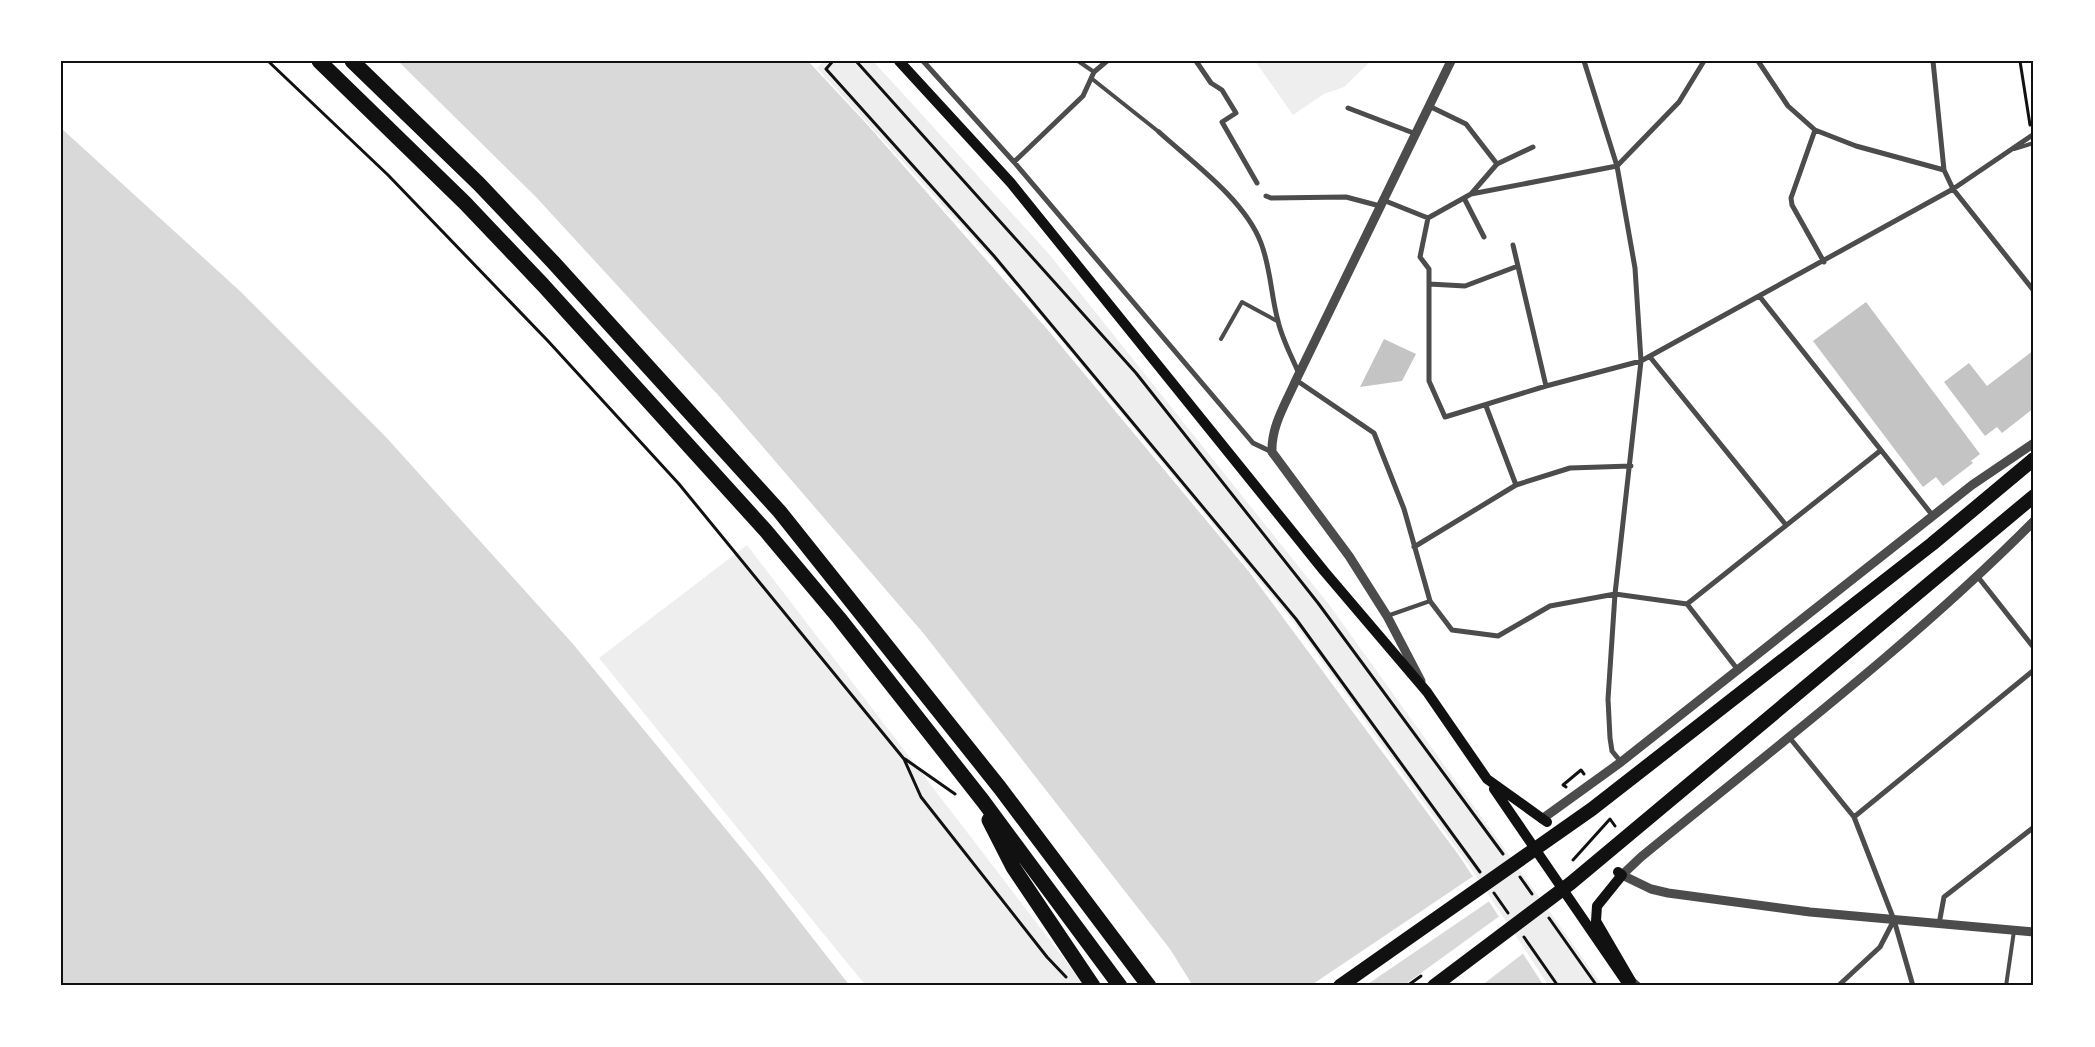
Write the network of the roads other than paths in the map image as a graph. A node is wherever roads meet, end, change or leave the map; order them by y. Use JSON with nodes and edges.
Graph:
{"nodes":[{"id":1,"x":319,"y":61,"type":"edge"},
{"id":2,"x":352,"y":61,"type":"edge"},
{"id":3,"x":899,"y":61,"type":"edge"},
{"id":4,"x":923,"y":61,"type":"edge"},
{"id":5,"x":1078,"y":61,"type":"edge"},
{"id":6,"x":1107,"y":61,"type":"edge"},
{"id":7,"x":1196,"y":61,"type":"edge"},
{"id":8,"x":1451,"y":61,"type":"edge"},
{"id":9,"x":1584,"y":61,"type":"edge"},
{"id":10,"x":1704,"y":61,"type":"edge"},
{"id":11,"x":1758,"y":61,"type":"edge"},
{"id":12,"x":1934,"y":61,"type":"edge"},
{"id":13,"x":1093,"y":75,"type":"junction"},
{"id":14,"x":1430,"y":106,"type":"junction"},
{"id":15,"x":1348,"y":108,"type":"dead end"},
{"id":16,"x":1815,"y":130,"type":"junction"},
{"id":17,"x":1159,"y":132,"type":"joint"},
{"id":18,"x":1416,"y":134,"type":"junction"},
{"id":19,"x":2033,"y":135,"type":"edge"},
{"id":20,"x":2034,"y":144,"type":"edge"},
{"id":21,"x":1533,"y":147,"type":"dead end"},
{"id":22,"x":2013,"y":149,"type":"junction"},
{"id":23,"x":1014,"y":162,"type":"junction"},
{"id":24,"x":1497,"y":164,"type":"junction"},
{"id":25,"x":1617,"y":166,"type":"junction"},
{"id":26,"x":1944,"y":170,"type":"junction"},
{"id":27,"x":1257,"y":183,"type":"dead end"},
{"id":28,"x":1954,"y":189,"type":"junction"},
{"id":29,"x":1470,"y":194,"type":"junction"},
{"id":30,"x":1266,"y":196,"type":"dead end"},
{"id":31,"x":1464,"y":198,"type":"junction"},
{"id":32,"x":1382,"y":203,"type":"junction"},
{"id":33,"x":1428,"y":218,"type":"junction"},
{"id":34,"x":1484,"y":237,"type":"dead end"},
{"id":35,"x":1513,"y":245,"type":"dead end"},
{"id":36,"x":1824,"y":262,"type":"junction"},
{"id":37,"x":1518,"y":266,"type":"junction"},
{"id":38,"x":1429,"y":284,"type":"junction"},
{"id":39,"x":2034,"y":291,"type":"edge"},
{"id":40,"x":1760,"y":297,"type":"junction"},
{"id":41,"x":1278,"y":321,"type":"junction"},
{"id":42,"x":1221,"y":339,"type":"dead end"},
{"id":43,"x":1650,"y":356,"type":"junction"},
{"id":44,"x":1641,"y":361,"type":"junction"},
{"id":45,"x":1298,"y":378,"type":"junction"},
{"id":46,"x":1546,"y":386,"type":"junction"},
{"id":47,"x":1486,"y":406,"type":"junction"},
{"id":48,"x":2034,"y":442,"type":"edge"},
{"id":49,"x":1880,"y":451,"type":"junction"},
{"id":50,"x":1272,"y":452,"type":"junction"},
{"id":51,"x":2034,"y":459,"type":"edge"},
{"id":52,"x":1631,"y":466,"type":"junction"},
{"id":53,"x":1516,"y":485,"type":"junction"},
{"id":54,"x":2034,"y":496,"type":"edge"},
{"id":55,"x":1933,"y":516,"type":"junction"},
{"id":56,"x":2034,"y":521,"type":"edge"},
{"id":57,"x":1786,"y":525,"type":"junction"},
{"id":58,"x":1414,"y":547,"type":"junction"},
{"id":59,"x":1978,"y":577,"type":"junction"},
{"id":60,"x":1615,"y":594,"type":"junction"},
{"id":61,"x":1430,"y":601,"type":"junction"},
{"id":62,"x":1687,"y":604,"type":"junction"},
{"id":63,"x":1388,"y":616,"type":"junction"},
{"id":64,"x":2034,"y":648,"type":"edge"},
{"id":65,"x":1738,"y":670,"type":"junction"},
{"id":66,"x":2034,"y":670,"type":"edge"},
{"id":67,"x":1427,"y":692,"type":"junction"},
{"id":68,"x":1789,"y":737,"type":"junction"},
{"id":69,"x":1621,"y":762,"type":"junction"},
{"id":70,"x":1487,"y":779,"type":"junction"},
{"id":71,"x":972,"y":787,"type":"junction"},
{"id":72,"x":1854,"y":817,"type":"junction"},
{"id":73,"x":1544,"y":820,"type":"joint"},
{"id":74,"x":2034,"y":827,"type":"edge"},
{"id":75,"x":1620,"y":874,"type":"junction"},
{"id":76,"x":1894,"y":920,"type":"junction"},
{"id":77,"x":1939,"y":924,"type":"junction"},
{"id":78,"x":2014,"y":930,"type":"junction"},
{"id":79,"x":2034,"y":932,"type":"edge"},
{"id":80,"x":1140,"y":972,"type":"junction"},
{"id":81,"x":1630,"y":983,"type":"edge"},
{"id":82,"x":1094,"y":986,"type":"edge"},
{"id":83,"x":1120,"y":986,"type":"edge"},
{"id":84,"x":1149,"y":986,"type":"edge"},
{"id":85,"x":1154,"y":986,"type":"edge"},
{"id":86,"x":1340,"y":986,"type":"edge"},
{"id":87,"x":1434,"y":986,"type":"edge"},
{"id":88,"x":1640,"y":986,"type":"edge"},
{"id":89,"x":1838,"y":986,"type":"edge"},
{"id":90,"x":1913,"y":986,"type":"edge"},
{"id":91,"x":2006,"y":986,"type":"edge"}],
"edges":[{"from":1,"to":71,"type":"highway"},
{"from":2,"to":80,"type":"highway"},
{"from":3,"to":67,"type":"main road"},
{"from":4,"to":23,"type":"street"},
{"from":5,"to":13,"type":"lane"},
{"from":6,"to":13,"type":"street"},
{"from":7,"to":27,"type":"street"},
{"from":8,"to":14,"type":"street"},
{"from":9,"to":25,"type":"street"},
{"from":10,"to":25,"type":"street"},
{"from":11,"to":16,"type":"street"},
{"from":12,"to":26,"type":"street"},
{"from":13,"to":17,"type":"lane"},
{"from":13,"to":23,"type":"street"},
{"from":14,"to":18,"type":"street"},
{"from":14,"to":24,"type":"street"},
{"from":15,"to":18,"type":"street"},
{"from":16,"to":26,"type":"street"},
{"from":16,"to":36,"type":"street"},
{"from":17,"to":41,"type":"street"},
{"from":18,"to":32,"type":"street"},
{"from":19,"to":22,"type":"street"},
{"from":20,"to":22,"type":"lane"},
{"from":21,"to":24,"type":"street"},
{"from":22,"to":28,"type":"street"},
{"from":23,"to":50,"type":"street"},
{"from":24,"to":29,"type":"street"},
{"from":25,"to":29,"type":"street"},
{"from":25,"to":44,"type":"street"},
{"from":26,"to":28,"type":"street"},
{"from":28,"to":36,"type":"street"},
{"from":28,"to":39,"type":"street"},
{"from":29,"to":31,"type":"street"},
{"from":30,"to":32,"type":"street"},
{"from":31,"to":33,"type":"street"},
{"from":31,"to":34,"type":"street"},
{"from":32,"to":33,"type":"street"},
{"from":32,"to":45,"type":"street"},
{"from":33,"to":38,"type":"street"},
{"from":35,"to":37,"type":"street"},
{"from":36,"to":40,"type":"street"},
{"from":37,"to":38,"type":"street"},
{"from":37,"to":46,"type":"street"},
{"from":38,"to":47,"type":"street"},
{"from":40,"to":43,"type":"street"},
{"from":40,"to":49,"type":"street"},
{"from":41,"to":42,"type":"lane"},
{"from":41,"to":45,"type":"street"},
{"from":43,"to":44,"type":"street"},
{"from":43,"to":57,"type":"street"},
{"from":44,"to":46,"type":"street"},
{"from":44,"to":52,"type":"street"},
{"from":45,"to":50,"type":"street"},
{"from":45,"to":58,"type":"street"},
{"from":46,"to":47,"type":"street"},
{"from":47,"to":53,"type":"street"},
{"from":48,"to":55,"type":"street"},
{"from":49,"to":55,"type":"street"},
{"from":49,"to":57,"type":"street"},
{"from":50,"to":63,"type":"street"},
{"from":51,"to":86,"type":"highway"},
{"from":52,"to":53,"type":"street"},
{"from":52,"to":60,"type":"street"},
{"from":53,"to":58,"type":"street"},
{"from":54,"to":87,"type":"highway"},
{"from":55,"to":65,"type":"street"},
{"from":56,"to":59,"type":"street"},
{"from":57,"to":62,"type":"street"},
{"from":58,"to":61,"type":"street"},
{"from":59,"to":64,"type":"street"},
{"from":59,"to":68,"type":"street"},
{"from":60,"to":61,"type":"street"},
{"from":60,"to":62,"type":"street"},
{"from":60,"to":69,"type":"street"},
{"from":61,"to":63,"type":"lane"},
{"from":62,"to":65,"type":"street"},
{"from":63,"to":67,"type":"street"},
{"from":65,"to":69,"type":"street"},
{"from":66,"to":72,"type":"street"},
{"from":67,"to":70,"type":"main road"},
{"from":68,"to":72,"type":"street"},
{"from":68,"to":75,"type":"street"},
{"from":69,"to":73,"type":"street"},
{"from":70,"to":73,"type":"main road"},
{"from":70,"to":81,"type":"main road"},
{"from":71,"to":82,"type":"highway"},
{"from":71,"to":83,"type":"highway"},
{"from":72,"to":76,"type":"street"},
{"from":74,"to":77,"type":"street"},
{"from":75,"to":76,"type":"street"},
{"from":75,"to":81,"type":"main road"},
{"from":76,"to":77,"type":"street"},
{"from":76,"to":89,"type":"street"},
{"from":76,"to":90,"type":"street"},
{"from":77,"to":78,"type":"street"},
{"from":78,"to":79,"type":"street"},
{"from":78,"to":91,"type":"lane"},
{"from":80,"to":84,"type":"highway"},
{"from":80,"to":85,"type":"highway"},
{"from":81,"to":88,"type":"street"}]}
